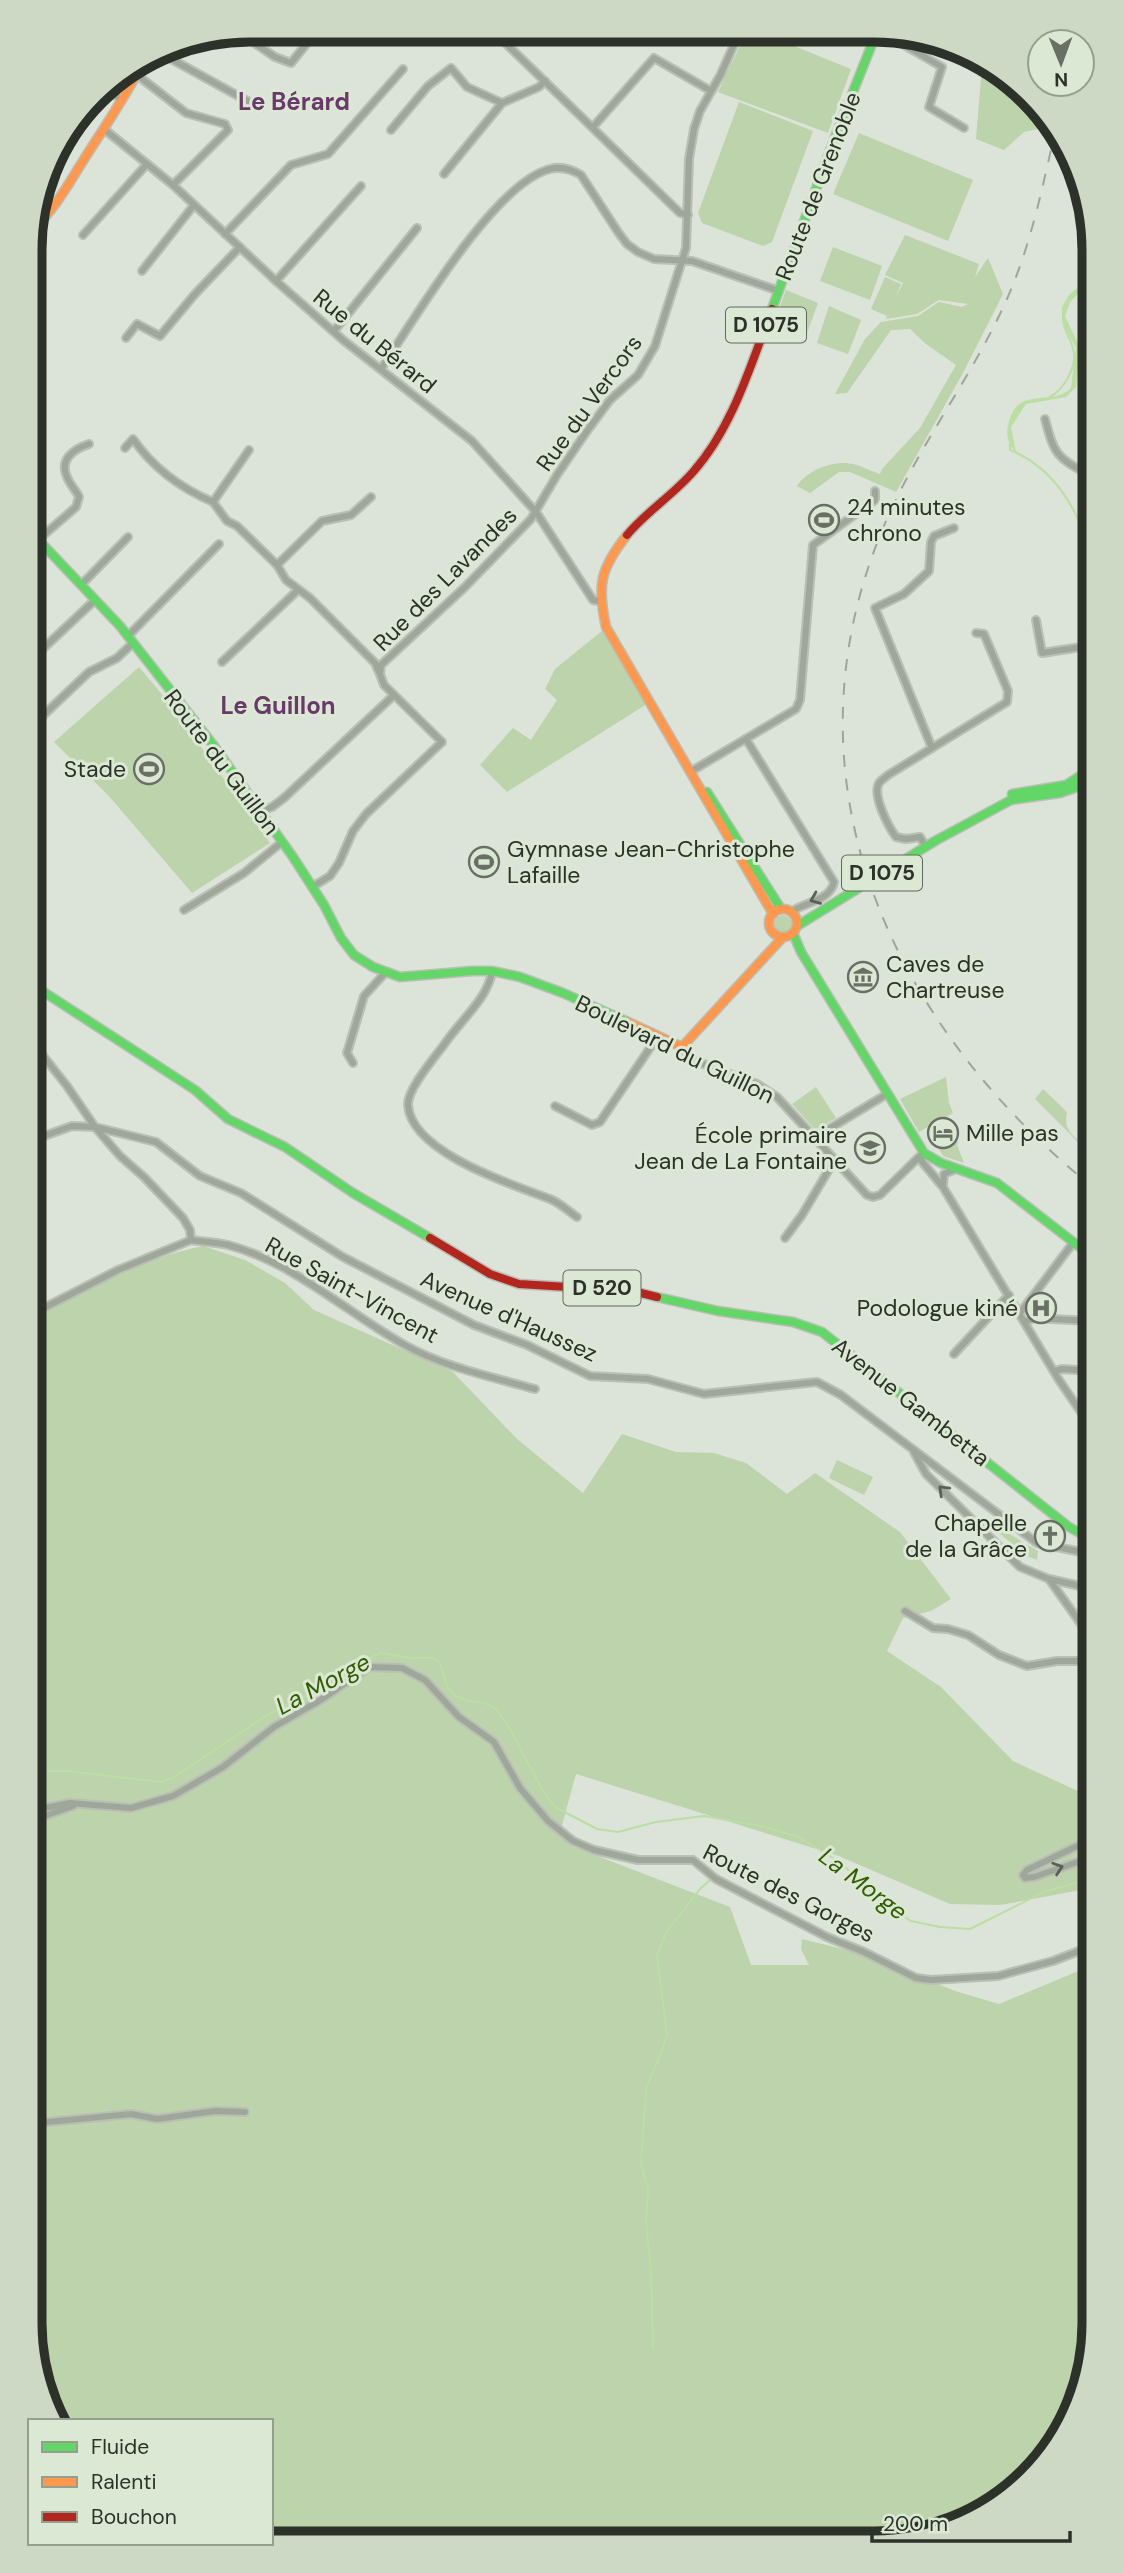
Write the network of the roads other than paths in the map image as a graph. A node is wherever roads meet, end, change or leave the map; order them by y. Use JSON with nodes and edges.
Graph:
{"nodes":[{"id":1,"x":253,"y":42,"type":"edge"},
{"id":2,"x":308,"y":42,"type":"edge"},
{"id":3,"x":504,"y":42,"type":"edge"},
{"id":4,"x":735,"y":42,"type":"edge"},
{"id":5,"x":873,"y":42,"type":"edge"},
{"id":6,"x":903,"y":44,"type":"edge"},
{"id":7,"x":172,"y":58,"type":"edge"},
{"id":8,"x":403,"y":69,"type":"dead end"},
{"id":9,"x":137,"y":75,"type":"joint"},
{"id":10,"x":545,"y":81,"type":"junction"},
{"id":11,"x":711,"y":91,"type":"junction"},
{"id":12,"x":114,"y":93,"type":"edge"},
{"id":13,"x":121,"y":100,"type":"junction"},
{"id":14,"x":502,"y":103,"type":"junction"},
{"id":15,"x":260,"y":108,"type":"dead end"},
{"id":16,"x":593,"y":127,"type":"junction"},
{"id":17,"x":964,"y":128,"type":"dead end"},
{"id":18,"x":104,"y":129,"type":"junction"},
{"id":19,"x":391,"y":130,"type":"dead end"},
{"id":20,"x":147,"y":164,"type":"junction"},
{"id":21,"x":443,"y":174,"type":"dead end"},
{"id":22,"x":173,"y":185,"type":"junction"},
{"id":23,"x":361,"y":186,"type":"dead end"},
{"id":24,"x":194,"y":205,"type":"junction"},
{"id":25,"x":688,"y":215,"type":"junction"},
{"id":26,"x":44,"y":221,"type":"edge"},
{"id":27,"x":417,"y":228,"type":"dead end"},
{"id":28,"x":225,"y":233,"type":"junction"},
{"id":29,"x":83,"y":235,"type":"dead end"},
{"id":30,"x":240,"y":247,"type":"junction"},
{"id":31,"x":683,"y":260,"type":"junction"},
{"id":32,"x":142,"y":271,"type":"dead end"},
{"id":33,"x":276,"y":281,"type":"junction"},
{"id":34,"x":779,"y":291,"type":"junction"},
{"id":35,"x":334,"y":331,"type":"junction"},
{"id":36,"x":126,"y":338,"type":"dead end"},
{"id":37,"x":381,"y":369,"type":"junction"},
{"id":38,"x":1045,"y":419,"type":"dead end"},
{"id":39,"x":89,"y":444,"type":"dead end"},
{"id":40,"x":125,"y":448,"type":"dead end"},
{"id":41,"x":249,"y":450,"type":"dead end"},
{"id":42,"x":1082,"y":471,"type":"edge"},
{"id":43,"x":875,"y":491,"type":"dead end"},
{"id":44,"x":371,"y":497,"type":"dead end"},
{"id":45,"x":213,"y":502,"type":"junction"},
{"id":46,"x":536,"y":512,"type":"junction"},
{"id":47,"x":954,"y":528,"type":"dead end"},
{"id":48,"x":42,"y":537,"type":"edge"},
{"id":49,"x":128,"y":537,"type":"dead end"},
{"id":50,"x":42,"y":544,"type":"edge"},
{"id":51,"x":219,"y":544,"type":"dead end"},
{"id":52,"x":45,"y":547,"type":"junction"},
{"id":53,"x":42,"y":550,"type":"edge"},
{"id":54,"x":277,"y":565,"type":"junction"},
{"id":55,"x":81,"y":584,"type":"junction"},
{"id":56,"x":298,"y":590,"type":"junction"},
{"id":57,"x":96,"y":600,"type":"junction"},
{"id":58,"x":599,"y":601,"type":"junction"},
{"id":59,"x":1036,"y":620,"type":"dead end"},
{"id":60,"x":976,"y":633,"type":"dead end"},
{"id":61,"x":130,"y":640,"type":"junction"},
{"id":62,"x":1082,"y":647,"type":"edge"},
{"id":63,"x":42,"y":650,"type":"edge"},
{"id":64,"x":222,"y":663,"type":"dead end"},
{"id":65,"x":380,"y":674,"type":"junction"},
{"id":66,"x":393,"y":696,"type":"junction"},
{"id":67,"x":42,"y":717,"type":"edge"},
{"id":68,"x":746,"y":739,"type":"junction"},
{"id":69,"x":932,"y":748,"type":"junction"},
{"id":70,"x":690,"y":772,"type":"junction"},
{"id":71,"x":1082,"y":775,"type":"edge"},
{"id":72,"x":1082,"y":785,"type":"edge"},
{"id":73,"x":260,"y":812,"type":"junction"},
{"id":74,"x":949,"y":833,"type":"junction"},
{"id":75,"x":282,"y":842,"type":"junction"},
{"id":76,"x":926,"y":847,"type":"junction"},
{"id":77,"x":312,"y":887,"type":"junction"},
{"id":78,"x":184,"y":910,"type":"dead end"},
{"id":79,"x":777,"y":911,"type":"junction"},
{"id":80,"x":793,"y":914,"type":"junction"},
{"id":81,"x":814,"y":914,"type":"junction"},
{"id":82,"x":795,"y":930,"type":"junction"},
{"id":83,"x":781,"y":936,"type":"junction"},
{"id":84,"x":801,"y":952,"type":"junction"},
{"id":85,"x":492,"y":971,"type":"junction"},
{"id":86,"x":385,"y":973,"type":"junction"},
{"id":87,"x":414,"y":976,"type":"joint"},
{"id":88,"x":42,"y":991,"type":"edge"},
{"id":89,"x":658,"y":1036,"type":"junction"},
{"id":90,"x":682,"y":1047,"type":"junction"},
{"id":91,"x":42,"y":1054,"type":"edge"},
{"id":92,"x":353,"y":1063,"type":"dead end"},
{"id":93,"x":887,"y":1094,"type":"junction"},
{"id":94,"x":555,"y":1106,"type":"dead end"},
{"id":95,"x":95,"y":1127,"type":"junction"},
{"id":96,"x":42,"y":1137,"type":"edge"},
{"id":97,"x":814,"y":1138,"type":"junction"},
{"id":98,"x":924,"y":1153,"type":"junction"},
{"id":99,"x":834,"y":1161,"type":"junction"},
{"id":100,"x":907,"y":1169,"type":"junction"},
{"id":101,"x":957,"y":1169,"type":"junction"},
{"id":102,"x":930,"y":1170,"type":"junction"},
{"id":103,"x":943,"y":1187,"type":"junction"},
{"id":104,"x":577,"y":1217,"type":"dead end"},
{"id":105,"x":785,"y":1238,"type":"dead end"},
{"id":106,"x":191,"y":1240,"type":"junction"},
{"id":107,"x":1073,"y":1243,"type":"junction"},
{"id":108,"x":1082,"y":1249,"type":"edge"},
{"id":109,"x":1009,"y":1295,"type":"junction"},
{"id":110,"x":42,"y":1309,"type":"edge"},
{"id":111,"x":1020,"y":1313,"type":"junction"},
{"id":112,"x":1082,"y":1321,"type":"edge"},
{"id":113,"x":1025,"y":1322,"type":"junction"},
{"id":114,"x":954,"y":1353,"type":"dead end"},
{"id":115,"x":1082,"y":1370,"type":"edge"},
{"id":116,"x":1055,"y":1371,"type":"junction"},
{"id":117,"x":535,"y":1389,"type":"dead end"},
{"id":118,"x":1082,"y":1414,"type":"edge"},
{"id":119,"x":913,"y":1450,"type":"junction"},
{"id":120,"x":1082,"y":1534,"type":"edge"},
{"id":121,"x":1082,"y":1552,"type":"edge"},
{"id":122,"x":1049,"y":1579,"type":"junction"},
{"id":123,"x":1082,"y":1587,"type":"edge"},
{"id":124,"x":905,"y":1611,"type":"dead end"},
{"id":125,"x":1082,"y":1625,"type":"edge"},
{"id":126,"x":1082,"y":1661,"type":"edge"},
{"id":127,"x":75,"y":1805,"type":"junction"},
{"id":128,"x":42,"y":1809,"type":"edge"},
{"id":129,"x":42,"y":1817,"type":"edge"},
{"id":130,"x":1082,"y":1844,"type":"edge"},
{"id":131,"x":1082,"y":1860,"type":"edge"},
{"id":132,"x":1082,"y":1950,"type":"edge"},
{"id":133,"x":245,"y":2112,"type":"dead end"},
{"id":134,"x":42,"y":2123,"type":"edge"}],
"edges":[{"from":1,"to":2,"type":"street"},
{"from":3,"to":10,"type":"street"},
{"from":4,"to":11,"type":"street","name":"Rue du Vercors"},
{"from":5,"to":34,"type":"main road","name":"Route de Grenoble","number":"D 1075"},
{"from":6,"to":17,"type":"street"},
{"from":7,"to":15,"type":"street"},
{"from":8,"to":28,"type":"street"},
{"from":9,"to":13,"type":"main road"},
{"from":9,"to":22,"type":"street"},
{"from":10,"to":14,"type":"street"},
{"from":10,"to":16,"type":"street"},
{"from":11,"to":16,"type":"street"},
{"from":11,"to":25,"type":"street","name":"Rue du Vercors"},
{"from":12,"to":13,"type":"street"},
{"from":13,"to":18,"type":"main road"},
{"from":14,"to":19,"type":"street"},
{"from":14,"to":21,"type":"street"},
{"from":16,"to":25,"type":"street"},
{"from":18,"to":20,"type":"street","name":"Rue du Bérard"},
{"from":18,"to":26,"type":"main road"},
{"from":20,"to":22,"type":"street","name":"Rue du Bérard"},
{"from":20,"to":29,"type":"street"},
{"from":22,"to":24,"type":"street","name":"Rue du Bérard"},
{"from":23,"to":33,"type":"street"},
{"from":24,"to":28,"type":"street","name":"Rue du Bérard"},
{"from":24,"to":32,"type":"street"},
{"from":25,"to":31,"type":"street","name":"Rue du Vercors"},
{"from":27,"to":35,"type":"street"},
{"from":28,"to":30,"type":"street","name":"Rue du Bérard"},
{"from":30,"to":33,"type":"street","name":"Rue du Bérard"},
{"from":30,"to":36,"type":"street"},
{"from":31,"to":34,"type":"street"},
{"from":31,"to":37,"type":"street"},
{"from":31,"to":46,"type":"street","name":"Rue du Vercors"},
{"from":33,"to":35,"type":"street","name":"Rue du Bérard"},
{"from":34,"to":58,"type":"main road","name":"Route de Grenoble","number":"D 1075"},
{"from":35,"to":37,"type":"street","name":"Rue du Bérard"},
{"from":37,"to":46,"type":"street","name":"Rue du Bérard"},
{"from":38,"to":42,"type":"street"},
{"from":39,"to":48,"type":"street"},
{"from":40,"to":45,"type":"street"},
{"from":41,"to":45,"type":"street"},
{"from":43,"to":68,"type":"street"},
{"from":44,"to":54,"type":"street"},
{"from":45,"to":54,"type":"street"},
{"from":46,"to":58,"type":"street","name":"Rue du Bérard"},
{"from":46,"to":65,"type":"street","name":"Rue des Lavandes"},
{"from":47,"to":69,"type":"street"},
{"from":49,"to":55,"type":"street"},
{"from":50,"to":52,"type":"main road","name":"Route du Guillon"},
{"from":51,"to":61,"type":"street"},
{"from":52,"to":53,"type":"street"},
{"from":52,"to":55,"type":"main road","name":"Route du Guillon"},
{"from":54,"to":56,"type":"street"},
{"from":55,"to":57,"type":"main road","name":"Route du Guillon"},
{"from":56,"to":64,"type":"street"},
{"from":56,"to":65,"type":"street"},
{"from":57,"to":61,"type":"main road","name":"Route du Guillon"},
{"from":57,"to":63,"type":"street"},
{"from":58,"to":70,"type":"main road","name":"Route de Grenoble","number":"D 1075"},
{"from":59,"to":62,"type":"street"},
{"from":60,"to":69,"type":"street"},
{"from":61,"to":67,"type":"street"},
{"from":61,"to":73,"type":"main road","name":"Route du Guillon"},
{"from":65,"to":66,"type":"street","name":"Rue des Lavandes"},
{"from":66,"to":73,"type":"street"},
{"from":66,"to":77,"type":"street","name":"Rue des Lavandes"},
{"from":68,"to":70,"type":"street"},
{"from":68,"to":80,"type":"street","one_way":true},
{"from":69,"to":76,"type":"street"},
{"from":70,"to":79,"type":"main road","number":"D 1075"},
{"from":71,"to":74,"type":"main road","number":"D 1075"},
{"from":72,"to":74,"type":"main road","number":"D 1075"},
{"from":73,"to":75,"type":"main road","name":"Route du Guillon"},
{"from":74,"to":76,"type":"main road","number":"D 1075"},
{"from":75,"to":77,"type":"main road","name":"Route du Guillon"},
{"from":75,"to":78,"type":"street"},
{"from":76,"to":81,"type":"main road","number":"D 1075"},
{"from":77,"to":86,"type":"main road","name":"Route du Guillon"},
{"from":79,"to":80,"type":"main road"},
{"from":79,"to":83,"type":"main road"},
{"from":80,"to":81,"type":"main road","number":"D 1075"},
{"from":80,"to":82,"type":"main road"},
{"from":81,"to":82,"type":"main road","number":"D 1075"},
{"from":82,"to":83,"type":"main road"},
{"from":82,"to":84,"type":"main road"},
{"from":83,"to":84,"type":"main road"},
{"from":83,"to":90,"type":"main road"},
{"from":84,"to":93,"type":"main road"},
{"from":85,"to":87,"type":"main road","name":"Boulevard du Guillon"},
{"from":85,"to":89,"type":"main road","name":"Boulevard du Guillon"},
{"from":85,"to":104,"type":"street"},
{"from":86,"to":87,"type":"main road","name":"Route du Guillon"},
{"from":86,"to":92,"type":"street"},
{"from":88,"to":120,"type":"main road","name":"Avenue Gambetta","number":"D 520"},
{"from":89,"to":90,"type":"main road","name":"Boulevard du Guillon"},
{"from":89,"to":94,"type":"street"},
{"from":90,"to":97,"type":"street","name":"Boulevard du Guillon"},
{"from":91,"to":95,"type":"street"},
{"from":93,"to":97,"type":"street"},
{"from":93,"to":98,"type":"main road"},
{"from":95,"to":96,"type":"street","name":"Avenue d'Haussez"},
{"from":95,"to":106,"type":"street"},
{"from":95,"to":119,"type":"street","name":"Avenue d'Haussez"},
{"from":97,"to":99,"type":"street","name":"Boulevard du Guillon"},
{"from":98,"to":100,"type":"street","name":"Boulevard du Guillon"},
{"from":98,"to":101,"type":"main road"},
{"from":98,"to":102,"type":"street"},
{"from":99,"to":100,"type":"street","name":"Boulevard du Guillon"},
{"from":99,"to":105,"type":"street"},
{"from":100,"to":102,"type":"street"},
{"from":101,"to":103,"type":"street"},
{"from":101,"to":107,"type":"main road"},
{"from":102,"to":103,"type":"street"},
{"from":103,"to":109,"type":"street"},
{"from":106,"to":110,"type":"street"},
{"from":106,"to":117,"type":"street","name":"Rue Saint-Vincent"},
{"from":107,"to":108,"type":"main road"},
{"from":107,"to":111,"type":"street"},
{"from":109,"to":111,"type":"street"},
{"from":109,"to":114,"type":"street"},
{"from":111,"to":113,"type":"street"},
{"from":112,"to":113,"type":"street"},
{"from":113,"to":116,"type":"street"},
{"from":115,"to":116,"type":"street"},
{"from":116,"to":118,"type":"street"},
{"from":119,"to":121,"type":"street","name":"Avenue d'Haussez"},
{"from":122,"to":119,"type":"street","one_way":true},
{"from":122,"to":123,"type":"street"},
{"from":122,"to":125,"type":"street"},
{"from":124,"to":126,"type":"street"},
{"from":127,"to":128,"type":"street","name":"Route des Gorges"},
{"from":127,"to":129,"type":"street"},
{"from":127,"to":132,"type":"street","name":"Route des Gorges"},
{"from":130,"to":131,"type":"street","one_way":true},
{"from":133,"to":134,"type":"street"}]}
